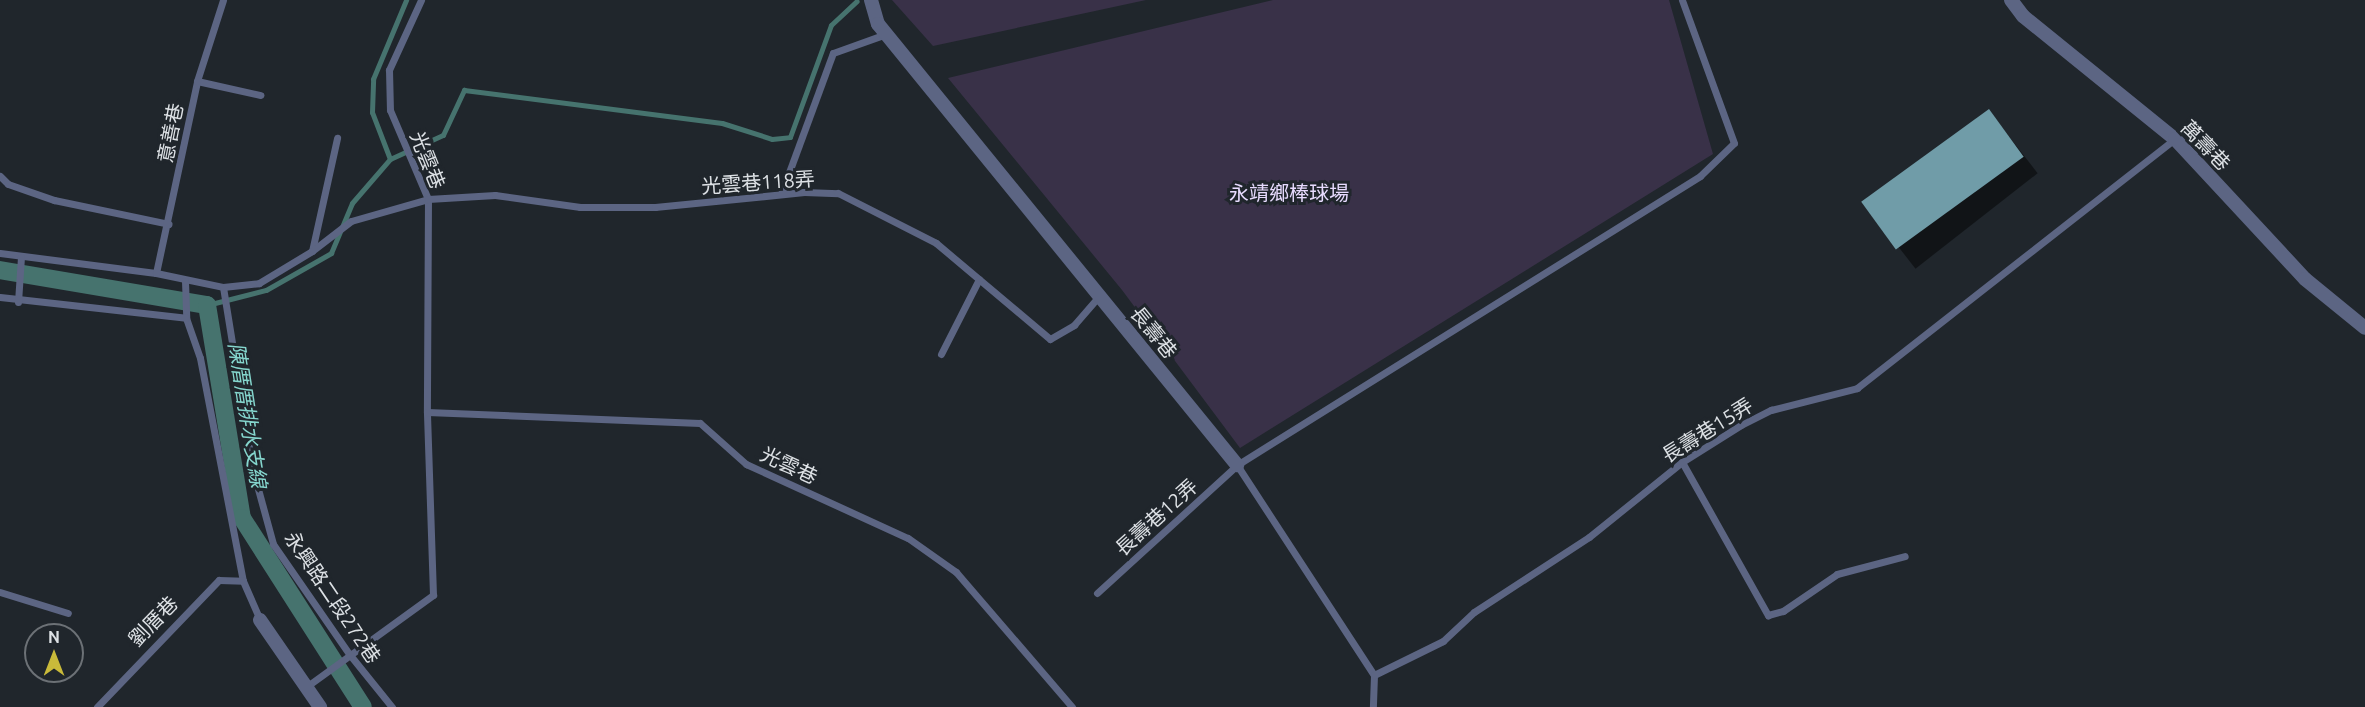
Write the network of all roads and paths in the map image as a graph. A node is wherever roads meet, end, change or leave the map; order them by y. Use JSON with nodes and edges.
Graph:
{"nodes":[{"id":1,"x":223,"y":0,"type":"edge"},
{"id":2,"x":421,"y":0,"type":"edge"},
{"id":3,"x":872,"y":0,"type":"edge"},
{"id":4,"x":1682,"y":0,"type":"edge"},
{"id":5,"x":2011,"y":0,"type":"edge"},
{"id":6,"x":886,"y":34,"type":"junction"},
{"id":7,"x":196,"y":81,"type":"junction"},
{"id":8,"x":260,"y":95,"type":"dead end"},
{"id":9,"x":337,"y":138,"type":"dead end"},
{"id":10,"x":2175,"y":139,"type":"junction"},
{"id":11,"x":0,"y":176,"type":"edge"},
{"id":12,"x":782,"y":194,"type":"junction"},
{"id":13,"x":428,"y":199,"type":"junction"},
{"id":14,"x":169,"y":224,"type":"junction"},
{"id":15,"x":312,"y":251,"type":"junction"},
{"id":16,"x":0,"y":253,"type":"edge"},
{"id":17,"x":21,"y":257,"type":"junction"},
{"id":18,"x":156,"y":273,"type":"junction"},
{"id":19,"x":979,"y":279,"type":"junction"},
{"id":20,"x":185,"y":281,"type":"junction"},
{"id":21,"x":223,"y":287,"type":"junction"},
{"id":22,"x":1100,"y":296,"type":"junction"},
{"id":23,"x":0,"y":297,"type":"edge"},
{"id":24,"x":18,"y":302,"type":"junction"},
{"id":25,"x":186,"y":318,"type":"junction"},
{"id":26,"x":2365,"y":328,"type":"edge"},
{"id":27,"x":941,"y":354,"type":"dead end"},
{"id":28,"x":427,"y":412,"type":"junction"},
{"id":29,"x":1682,"y":462,"type":"junction"},
{"id":30,"x":1237,"y":465,"type":"junction"},
{"id":31,"x":1905,"y":556,"type":"dead end"},
{"id":32,"x":243,"y":581,"type":"junction"},
{"id":33,"x":0,"y":592,"type":"edge"},
{"id":34,"x":1097,"y":593,"type":"dead end"},
{"id":35,"x":68,"y":613,"type":"dead end"},
{"id":36,"x":260,"y":620,"type":"joint"},
{"id":37,"x":350,"y":655,"type":"junction"},
{"id":38,"x":1374,"y":675,"type":"junction"},
{"id":39,"x":304,"y":688,"type":"junction"},
{"id":40,"x":97,"y":707,"type":"edge"},
{"id":41,"x":320,"y":707,"type":"edge"},
{"id":42,"x":392,"y":707,"type":"edge"},
{"id":43,"x":1072,"y":707,"type":"edge"},
{"id":44,"x":1373,"y":707,"type":"edge"}],
"edges":[{"from":1,"to":7,"type":"lane","name":"意善巷"},
{"from":2,"to":13,"type":"lane","name":"光雲巷"},
{"from":3,"to":6,"type":"street","name":"長壽巷"},
{"from":4,"to":30,"type":"lane","name":"長壽巷12弄"},
{"from":5,"to":10,"type":"street","name":"萬壽巷"},
{"from":6,"to":12,"type":"lane"},
{"from":6,"to":22,"type":"street","name":"長壽巷"},
{"from":7,"to":8,"type":"lane"},
{"from":7,"to":14,"type":"lane","name":"意善巷"},
{"from":9,"to":15,"type":"lane"},
{"from":10,"to":26,"type":"street","name":"萬壽巷"},
{"from":10,"to":29,"type":"lane","name":"長壽巷15弄"},
{"from":11,"to":14,"type":"lane"},
{"from":12,"to":13,"type":"lane","name":"光雲巷118弄"},
{"from":12,"to":19,"type":"lane","name":"光雲巷118弄"},
{"from":13,"to":15,"type":"lane"},
{"from":13,"to":28,"type":"lane","name":"光雲巷"},
{"from":14,"to":18,"type":"lane","name":"意善巷"},
{"from":15,"to":21,"type":"lane"},
{"from":16,"to":17,"type":"lane"},
{"from":17,"to":18,"type":"lane"},
{"from":17,"to":24,"type":"lane"},
{"from":18,"to":20,"type":"lane"},
{"from":19,"to":22,"type":"lane","name":"光雲巷118弄"},
{"from":19,"to":27,"type":"lane"},
{"from":20,"to":21,"type":"lane"},
{"from":20,"to":25,"type":"lane"},
{"from":21,"to":37,"type":"lane","name":"永興路二段272巷"},
{"from":22,"to":30,"type":"street","name":"長壽巷"},
{"from":23,"to":24,"type":"lane"},
{"from":24,"to":25,"type":"lane"},
{"from":25,"to":32,"type":"lane"},
{"from":28,"to":37,"type":"lane","name":"光雲巷"},
{"from":28,"to":43,"type":"lane","name":"光雲巷"},
{"from":29,"to":31,"type":"lane"},
{"from":29,"to":38,"type":"lane","name":"長壽巷15弄"},
{"from":30,"to":34,"type":"lane","name":"長壽巷12弄"},
{"from":30,"to":38,"type":"lane","name":"長壽巷"},
{"from":32,"to":36,"type":"lane"},
{"from":32,"to":40,"type":"lane","name":"劉厝巷"},
{"from":33,"to":35,"type":"lane"},
{"from":36,"to":39,"type":"street"},
{"from":37,"to":39,"type":"lane","name":"光雲巷"},
{"from":37,"to":42,"type":"lane","name":"永興路二段272巷"},
{"from":38,"to":44,"type":"lane"},
{"from":39,"to":41,"type":"street"}]}
